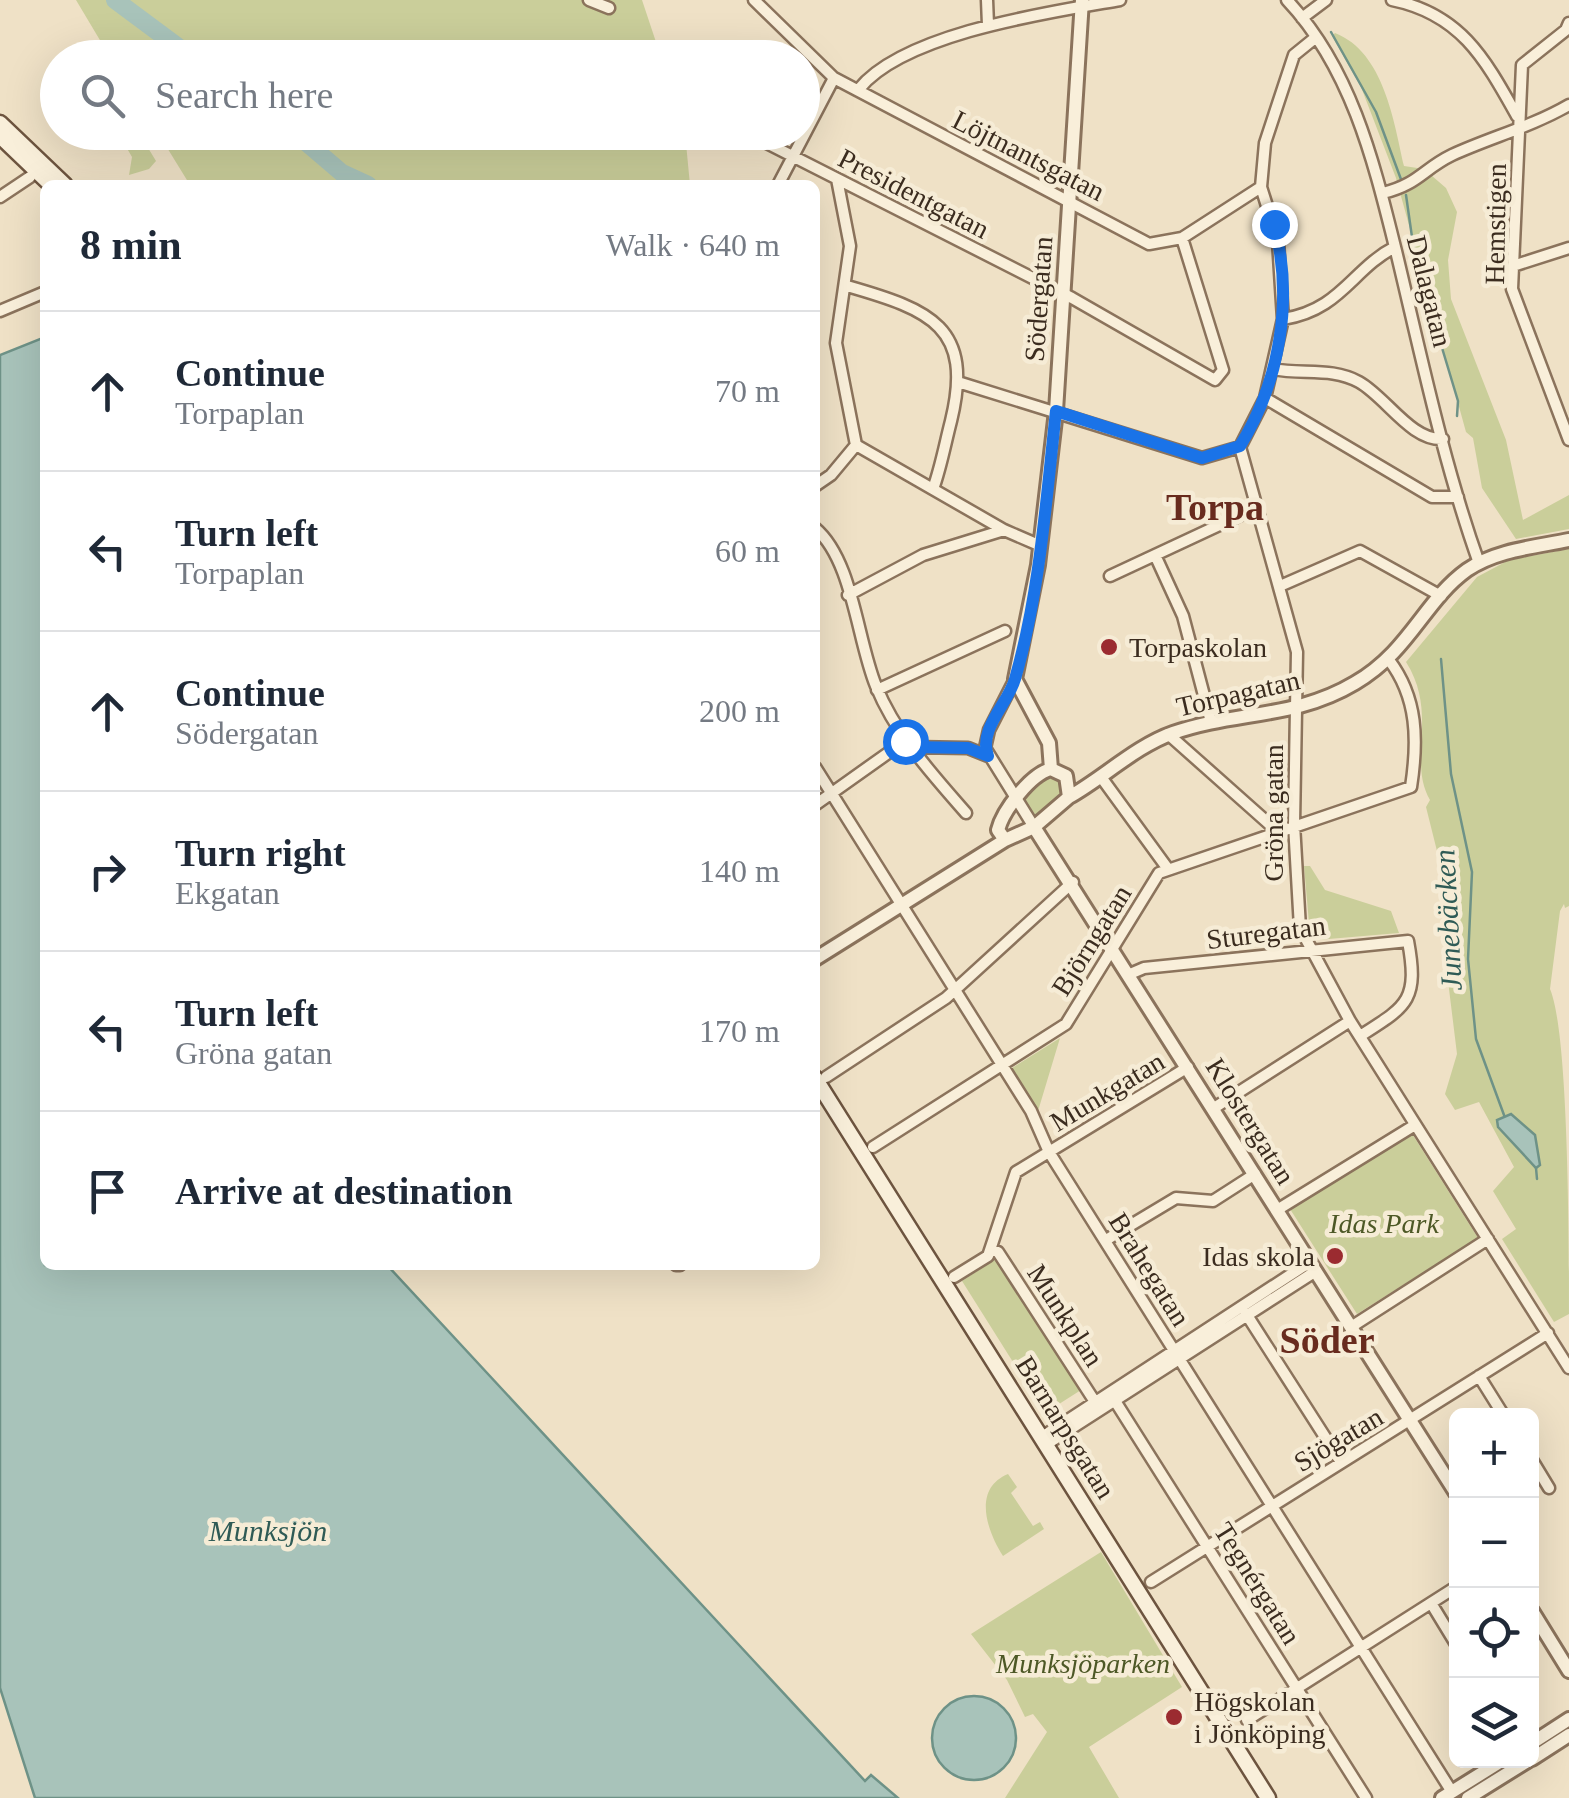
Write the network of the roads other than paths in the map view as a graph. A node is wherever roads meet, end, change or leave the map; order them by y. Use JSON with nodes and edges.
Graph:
{"nodes":[{"id":1,"x":589,"y":0,"type":"edge"},
{"id":2,"x":754,"y":0,"type":"edge"},
{"id":3,"x":987,"y":0,"type":"edge"},
{"id":4,"x":1120,"y":0,"type":"edge"},
{"id":5,"x":1287,"y":0,"type":"edge"},
{"id":6,"x":1326,"y":0,"type":"edge"},
{"id":7,"x":1392,"y":0,"type":"edge"},
{"id":8,"x":1081,"y":3,"type":"edge"},
{"id":9,"x":1418,"y":3,"type":"edge"},
{"id":10,"x":609,"y":8,"type":"dead end"},
{"id":11,"x":1302,"y":18,"type":"junction"},
{"id":12,"x":1569,"y":23,"type":"edge"},
{"id":13,"x":988,"y":25,"type":"junction"},
{"id":14,"x":1315,"y":38,"type":"junction"},
{"id":15,"x":795,"y":40,"type":"edge"},
{"id":16,"x":820,"y":64,"type":"edge"},
{"id":17,"x":834,"y":78,"type":"junction"},
{"id":18,"x":859,"y":89,"type":"junction"},
{"id":19,"x":820,"y":105,"type":"edge"},
{"id":20,"x":1569,"y":105,"type":"edge"},
{"id":21,"x":1518,"y":116,"type":"junction"},
{"id":22,"x":0,"y":123,"type":"edge"},
{"id":23,"x":1519,"y":132,"type":"junction"},
{"id":24,"x":0,"y":136,"type":"edge"},
{"id":25,"x":0,"y":147,"type":"edge"},
{"id":26,"x":781,"y":150,"type":"edge"},
{"id":27,"x":796,"y":150,"type":"edge"},
{"id":28,"x":793,"y":156,"type":"junction"},
{"id":29,"x":30,"y":177,"type":"junction"},
{"id":30,"x":837,"y":179,"type":"junction"},
{"id":31,"x":46,"y":180,"type":"edge"},
{"id":32,"x":61,"y":180,"type":"edge"},
{"id":33,"x":781,"y":180,"type":"edge"},
{"id":34,"x":40,"y":186,"type":"edge"},
{"id":35,"x":1261,"y":186,"type":"junction"},
{"id":36,"x":1383,"y":193,"type":"junction"},
{"id":37,"x":0,"y":197,"type":"edge"},
{"id":38,"x":1069,"y":199,"type":"junction"},
{"id":39,"x":1182,"y":238,"type":"junction"},
{"id":40,"x":1395,"y":247,"type":"junction"},
{"id":41,"x":1569,"y":248,"type":"edge"},
{"id":42,"x":1513,"y":266,"type":"junction"},
{"id":43,"x":847,"y":286,"type":"junction"},
{"id":44,"x":40,"y":294,"type":"edge"},
{"id":45,"x":1064,"y":294,"type":"junction"},
{"id":46,"x":0,"y":311,"type":"edge"},
{"id":47,"x":1283,"y":319,"type":"junction"},
{"id":48,"x":1273,"y":369,"type":"junction"},
{"id":49,"x":961,"y":382,"type":"junction"},
{"id":50,"x":1265,"y":398,"type":"junction"},
{"id":51,"x":1056,"y":411,"type":"junction"},
{"id":52,"x":1443,"y":439,"type":"junction"},
{"id":53,"x":1569,"y":440,"type":"edge"},
{"id":54,"x":856,"y":444,"type":"junction"},
{"id":55,"x":1240,"y":446,"type":"junction"},
{"id":56,"x":820,"y":482,"type":"edge"},
{"id":57,"x":933,"y":489,"type":"junction"},
{"id":58,"x":1458,"y":497,"type":"junction"},
{"id":59,"x":1258,"y":508,"type":"junction"},
{"id":60,"x":1004,"y":530,"type":"junction"},
{"id":61,"x":820,"y":533,"type":"edge"},
{"id":62,"x":1569,"y":540,"type":"edge"},
{"id":63,"x":1041,"y":546,"type":"junction"},
{"id":64,"x":1155,"y":555,"type":"junction"},
{"id":65,"x":1479,"y":563,"type":"junction"},
{"id":66,"x":1110,"y":576,"type":"dead end"},
{"id":67,"x":1280,"y":586,"type":"junction"},
{"id":68,"x":848,"y":594,"type":"junction"},
{"id":69,"x":1441,"y":596,"type":"junction"},
{"id":70,"x":1005,"y":631,"type":"dead end"},
{"id":71,"x":1389,"y":660,"type":"junction"},
{"id":72,"x":1015,"y":679,"type":"junction"},
{"id":73,"x":877,"y":690,"type":"junction"},
{"id":74,"x":1296,"y":710,"type":"junction"},
{"id":75,"x":1211,"y":722,"type":"junction"},
{"id":76,"x":1168,"y":734,"type":"junction"},
{"id":77,"x":907,"y":744,"type":"junction"},
{"id":78,"x":988,"y":756,"type":"junction"},
{"id":79,"x":1052,"y":769,"type":"junction"},
{"id":80,"x":820,"y":775,"type":"edge"},
{"id":81,"x":1101,"y":777,"type":"junction"},
{"id":82,"x":1069,"y":790,"type":"junction"},
{"id":83,"x":833,"y":795,"type":"junction"},
{"id":84,"x":1016,"y":801,"type":"junction"},
{"id":85,"x":820,"y":802,"type":"edge"},
{"id":86,"x":966,"y":813,"type":"dead end"},
{"id":87,"x":1000,"y":820,"type":"junction"},
{"id":88,"x":1294,"y":824,"type":"junction"},
{"id":89,"x":1034,"y":826,"type":"junction"},
{"id":90,"x":1276,"y":830,"type":"junction"},
{"id":91,"x":1004,"y":840,"type":"junction"},
{"id":92,"x":977,"y":857,"type":"junction"},
{"id":93,"x":1168,"y":868,"type":"junction"},
{"id":94,"x":1073,"y":882,"type":"junction"},
{"id":95,"x":902,"y":905,"type":"junction"},
{"id":96,"x":1113,"y":946,"type":"junction"},
{"id":97,"x":820,"y":952,"type":"edge"},
{"id":98,"x":1310,"y":952,"type":"junction"},
{"id":99,"x":1130,"y":974,"type":"junction"},
{"id":100,"x":956,"y":989,"type":"junction"},
{"id":101,"x":1350,"y":1021,"type":"junction"},
{"id":102,"x":1360,"y":1036,"type":"junction"},
{"id":103,"x":1002,"y":1065,"type":"junction"},
{"id":104,"x":1188,"y":1067,"type":"junction"},
{"id":105,"x":820,"y":1079,"type":"edge"},
{"id":106,"x":820,"y":1082,"type":"edge"},
{"id":107,"x":1214,"y":1108,"type":"junction"},
{"id":108,"x":1414,"y":1125,"type":"junction"},
{"id":109,"x":873,"y":1147,"type":"dead end"},
{"id":110,"x":1049,"y":1152,"type":"junction"},
{"id":111,"x":1255,"y":1174,"type":"junction"},
{"id":112,"x":1278,"y":1210,"type":"junction"},
{"id":113,"x":1488,"y":1239,"type":"junction"},
{"id":114,"x":1106,"y":1240,"type":"junction"},
{"id":115,"x":991,"y":1249,"type":"junction"},
{"id":116,"x":1313,"y":1266,"type":"junction"},
{"id":117,"x":954,"y":1277,"type":"dead end"},
{"id":118,"x":1244,"y":1311,"type":"junction"},
{"id":119,"x":1351,"y":1327,"type":"junction"},
{"id":120,"x":1548,"y":1333,"type":"junction"},
{"id":121,"x":1177,"y":1354,"type":"junction"},
{"id":122,"x":1569,"y":1368,"type":"edge"},
{"id":123,"x":1479,"y":1376,"type":"junction"},
{"id":124,"x":1112,"y":1397,"type":"junction"},
{"id":125,"x":1098,"y":1406,"type":"junction"},
{"id":126,"x":1499,"y":1408,"type":"edge"},
{"id":127,"x":1411,"y":1421,"type":"junction"},
{"id":128,"x":1044,"y":1440,"type":"junction"},
{"id":129,"x":1341,"y":1462,"type":"junction"},
{"id":130,"x":1539,"y":1472,"type":"edge"},
{"id":131,"x":1449,"y":1482,"type":"edge"},
{"id":132,"x":1549,"y":1488,"type":"dead end"},
{"id":133,"x":1272,"y":1506,"type":"junction"},
{"id":134,"x":1208,"y":1546,"type":"junction"},
{"id":135,"x":1151,"y":1582,"type":"dead end"},
{"id":136,"x":1454,"y":1588,"type":"edge"},
{"id":137,"x":1431,"y":1603,"type":"junction"},
{"id":138,"x":1539,"y":1622,"type":"edge"},
{"id":139,"x":1449,"y":1633,"type":"edge"},
{"id":140,"x":1361,"y":1648,"type":"junction"},
{"id":141,"x":1569,"y":1671,"type":"edge"},
{"id":142,"x":1297,"y":1689,"type":"junction"},
{"id":143,"x":1569,"y":1719,"type":"edge"},
{"id":144,"x":1247,"y":1720,"type":"dead end"},
{"id":145,"x":1569,"y":1736,"type":"edge"},
{"id":146,"x":1539,"y":1738,"type":"edge"},
{"id":147,"x":1539,"y":1754,"type":"edge"},
{"id":148,"x":1490,"y":1768,"type":"edge"},
{"id":149,"x":1517,"y":1768,"type":"edge"},
{"id":150,"x":1447,"y":1795,"type":"edge"},
{"id":151,"x":1268,"y":1798,"type":"edge"},
{"id":152,"x":1366,"y":1798,"type":"edge"},
{"id":153,"x":1468,"y":1798,"type":"edge"}],
"edges":[{"from":1,"to":10,"type":"street"},
{"from":2,"to":15,"type":"street"},
{"from":3,"to":13,"type":"street"},
{"from":4,"to":8,"type":"street"},
{"from":5,"to":11,"type":"street","name":"Dalagatan"},
{"from":6,"to":11,"type":"street"},
{"from":7,"to":9,"type":"street"},
{"from":8,"to":13,"type":"street"},
{"from":8,"to":38,"type":"street","name":"Södergatan"},
{"from":9,"to":21,"type":"street"},
{"from":11,"to":14,"type":"street","name":"Dalagatan"},
{"from":12,"to":21,"type":"street","name":"Hemstigen"},
{"from":13,"to":18,"type":"street"},
{"from":14,"to":35,"type":"street"},
{"from":14,"to":36,"type":"street","name":"Dalagatan"},
{"from":16,"to":17,"type":"street"},
{"from":17,"to":18,"type":"street","name":"Löjtnantsgatan"},
{"from":17,"to":19,"type":"street"},
{"from":18,"to":38,"type":"street","name":"Löjtnantsgatan"},
{"from":20,"to":23,"type":"street"},
{"from":21,"to":23,"type":"street","name":"Hemstigen"},
{"from":22,"to":32,"type":"main road"},
{"from":23,"to":36,"type":"street"},
{"from":23,"to":42,"type":"street","name":"Hemstigen"},
{"from":24,"to":31,"type":"main road"},
{"from":25,"to":29,"type":"main road"},
{"from":26,"to":28,"type":"street","name":"Presidentgatan"},
{"from":27,"to":28,"type":"street"},
{"from":28,"to":30,"type":"street","name":"Presidentgatan"},
{"from":28,"to":33,"type":"street"},
{"from":29,"to":34,"type":"main road"},
{"from":29,"to":37,"type":"street"},
{"from":30,"to":43,"type":"street"},
{"from":30,"to":45,"type":"street","name":"Presidentgatan"},
{"from":35,"to":39,"type":"street"},
{"from":35,"to":47,"type":"street"},
{"from":36,"to":40,"type":"street","name":"Dalagatan"},
{"from":38,"to":39,"type":"street","name":"Löjtnantsgatan"},
{"from":38,"to":45,"type":"street","name":"Södergatan"},
{"from":39,"to":45,"type":"street","name":"Presidentgatan"},
{"from":40,"to":47,"type":"street"},
{"from":40,"to":52,"type":"street","name":"Dalagatan"},
{"from":41,"to":42,"type":"street"},
{"from":42,"to":53,"type":"street","name":"Hemstigen"},
{"from":43,"to":49,"type":"street"},
{"from":43,"to":54,"type":"street"},
{"from":44,"to":46,"type":"street"},
{"from":45,"to":51,"type":"street","name":"Södergatan"},
{"from":47,"to":48,"type":"street"},
{"from":48,"to":50,"type":"street"},
{"from":48,"to":52,"type":"street"},
{"from":49,"to":51,"type":"street"},
{"from":49,"to":57,"type":"street"},
{"from":50,"to":55,"type":"street"},
{"from":50,"to":58,"type":"street"},
{"from":51,"to":55,"type":"street"},
{"from":51,"to":63,"type":"street","name":"Södergatan"},
{"from":52,"to":58,"type":"street","name":"Dalagatan"},
{"from":54,"to":56,"type":"street"},
{"from":54,"to":57,"type":"street"},
{"from":55,"to":59,"type":"street","name":"Gröna gatan"},
{"from":57,"to":60,"type":"street"},
{"from":58,"to":65,"type":"street","name":"Dalagatan"},
{"from":59,"to":64,"type":"street"},
{"from":59,"to":67,"type":"street","name":"Gröna gatan"},
{"from":60,"to":63,"type":"street"},
{"from":60,"to":68,"type":"street"},
{"from":61,"to":68,"type":"street"},
{"from":62,"to":65,"type":"street"},
{"from":63,"to":72,"type":"street","name":"Södergatan"},
{"from":64,"to":66,"type":"street"},
{"from":64,"to":75,"type":"street"},
{"from":65,"to":69,"type":"street","name":"Torpagatan"},
{"from":67,"to":69,"type":"street"},
{"from":67,"to":74,"type":"street","name":"Gröna gatan"},
{"from":68,"to":73,"type":"street"},
{"from":69,"to":71,"type":"street","name":"Torpagatan"},
{"from":70,"to":73,"type":"street"},
{"from":71,"to":74,"type":"street","name":"Torpagatan"},
{"from":71,"to":88,"type":"street","name":"Björngatan"},
{"from":72,"to":78,"type":"street"},
{"from":72,"to":79,"type":"street"},
{"from":73,"to":77,"type":"street"},
{"from":74,"to":75,"type":"street","name":"Torpagatan"},
{"from":74,"to":88,"type":"street","name":"Gröna gatan"},
{"from":75,"to":76,"type":"street","name":"Torpagatan"},
{"from":76,"to":81,"type":"street","name":"Torpagatan"},
{"from":76,"to":90,"type":"street"},
{"from":77,"to":78,"type":"street"},
{"from":77,"to":83,"type":"street"},
{"from":77,"to":86,"type":"street"},
{"from":78,"to":84,"type":"street"},
{"from":79,"to":82,"type":"street"},
{"from":79,"to":84,"type":"street"},
{"from":80,"to":83,"type":"street","name":"Brahegatan"},
{"from":81,"to":82,"type":"street","name":"Torpagatan"},
{"from":81,"to":93,"type":"street"},
{"from":82,"to":89,"type":"street"},
{"from":83,"to":85,"type":"street"},
{"from":83,"to":95,"type":"street","name":"Brahegatan"},
{"from":84,"to":87,"type":"street"},
{"from":84,"to":89,"type":"street"},
{"from":87,"to":91,"type":"street"},
{"from":87,"to":92,"type":"street"},
{"from":88,"to":90,"type":"street","name":"Björngatan"},
{"from":88,"to":98,"type":"street","name":"Gröna gatan"},
{"from":89,"to":91,"type":"street"},
{"from":89,"to":94,"type":"street","name":"Klostergatan"},
{"from":90,"to":93,"type":"street","name":"Björngatan"},
{"from":91,"to":92,"type":"street"},
{"from":92,"to":95,"type":"street"},
{"from":93,"to":96,"type":"street","name":"Björngatan"},
{"from":94,"to":96,"type":"street","name":"Klostergatan"},
{"from":94,"to":100,"type":"street"},
{"from":95,"to":97,"type":"street"},
{"from":95,"to":100,"type":"street","name":"Brahegatan"},
{"from":96,"to":99,"type":"street","name":"Klostergatan"},
{"from":96,"to":103,"type":"street","name":"Björngatan"},
{"from":98,"to":99,"type":"street","name":"Sturegatan"},
{"from":98,"to":101,"type":"street","name":"Gröna gatan"},
{"from":98,"to":102,"type":"street","name":"Sturegatan"},
{"from":99,"to":104,"type":"street","name":"Klostergatan"},
{"from":100,"to":103,"type":"street","name":"Brahegatan"},
{"from":100,"to":105,"type":"street"},
{"from":101,"to":102,"type":"street","name":"Gröna gatan"},
{"from":101,"to":107,"type":"street"},
{"from":102,"to":108,"type":"street","name":"Gröna gatan"},
{"from":103,"to":109,"type":"street","name":"Björngatan"},
{"from":103,"to":110,"type":"street","name":"Brahegatan"},
{"from":104,"to":107,"type":"street","name":"Klostergatan"},
{"from":104,"to":110,"type":"street","name":"Munkgatan"},
{"from":106,"to":128,"type":"main road","name":"Barnarpsgatan"},
{"from":107,"to":111,"type":"street","name":"Klostergatan"},
{"from":108,"to":112,"type":"street"},
{"from":108,"to":113,"type":"street","name":"Gröna gatan"},
{"from":110,"to":114,"type":"street","name":"Brahegatan"},
{"from":110,"to":115,"type":"street","name":"Munkgatan"},
{"from":111,"to":112,"type":"street","name":"Klostergatan"},
{"from":111,"to":114,"type":"street"},
{"from":112,"to":116,"type":"street","name":"Klostergatan"},
{"from":113,"to":119,"type":"street"},
{"from":113,"to":120,"type":"street","name":"Gröna gatan"},
{"from":114,"to":121,"type":"street","name":"Brahegatan"},
{"from":115,"to":117,"type":"street"},
{"from":115,"to":125,"type":"street","name":"Munkplan"},
{"from":116,"to":118,"type":"street"},
{"from":116,"to":119,"type":"street","name":"Klostergatan"},
{"from":118,"to":121,"type":"street"},
{"from":118,"to":129,"type":"street"},
{"from":119,"to":127,"type":"street","name":"Klostergatan"},
{"from":120,"to":122,"type":"street","name":"Gröna gatan"},
{"from":120,"to":123,"type":"street","name":"Sjögatan"},
{"from":121,"to":124,"type":"street"},
{"from":121,"to":133,"type":"street","name":"Brahegatan"},
{"from":123,"to":126,"type":"street"},
{"from":123,"to":127,"type":"street","name":"Sjögatan"},
{"from":124,"to":125,"type":"street"},
{"from":124,"to":134,"type":"street","name":"Tegnérgatan"},
{"from":125,"to":128,"type":"street"},
{"from":127,"to":129,"type":"street","name":"Sjögatan"},
{"from":127,"to":131,"type":"street","name":"Klostergatan"},
{"from":128,"to":151,"type":"main road","name":"Barnarpsgatan"},
{"from":129,"to":133,"type":"street","name":"Sjögatan"},
{"from":130,"to":132,"type":"street"},
{"from":133,"to":134,"type":"street","name":"Sjögatan"},
{"from":133,"to":140,"type":"street","name":"Brahegatan"},
{"from":134,"to":135,"type":"street","name":"Sjögatan"},
{"from":134,"to":142,"type":"street","name":"Tegnérgatan"},
{"from":136,"to":137,"type":"street"},
{"from":137,"to":139,"type":"street"},
{"from":137,"to":140,"type":"street"},
{"from":138,"to":141,"type":"street"},
{"from":140,"to":142,"type":"street"},
{"from":140,"to":150,"type":"street","name":"Brahegatan"},
{"from":142,"to":144,"type":"street"},
{"from":142,"to":152,"type":"street","name":"Tegnérgatan"},
{"from":143,"to":146,"type":"street"},
{"from":145,"to":147,"type":"street"},
{"from":148,"to":150,"type":"street"},
{"from":149,"to":153,"type":"street"}]}
